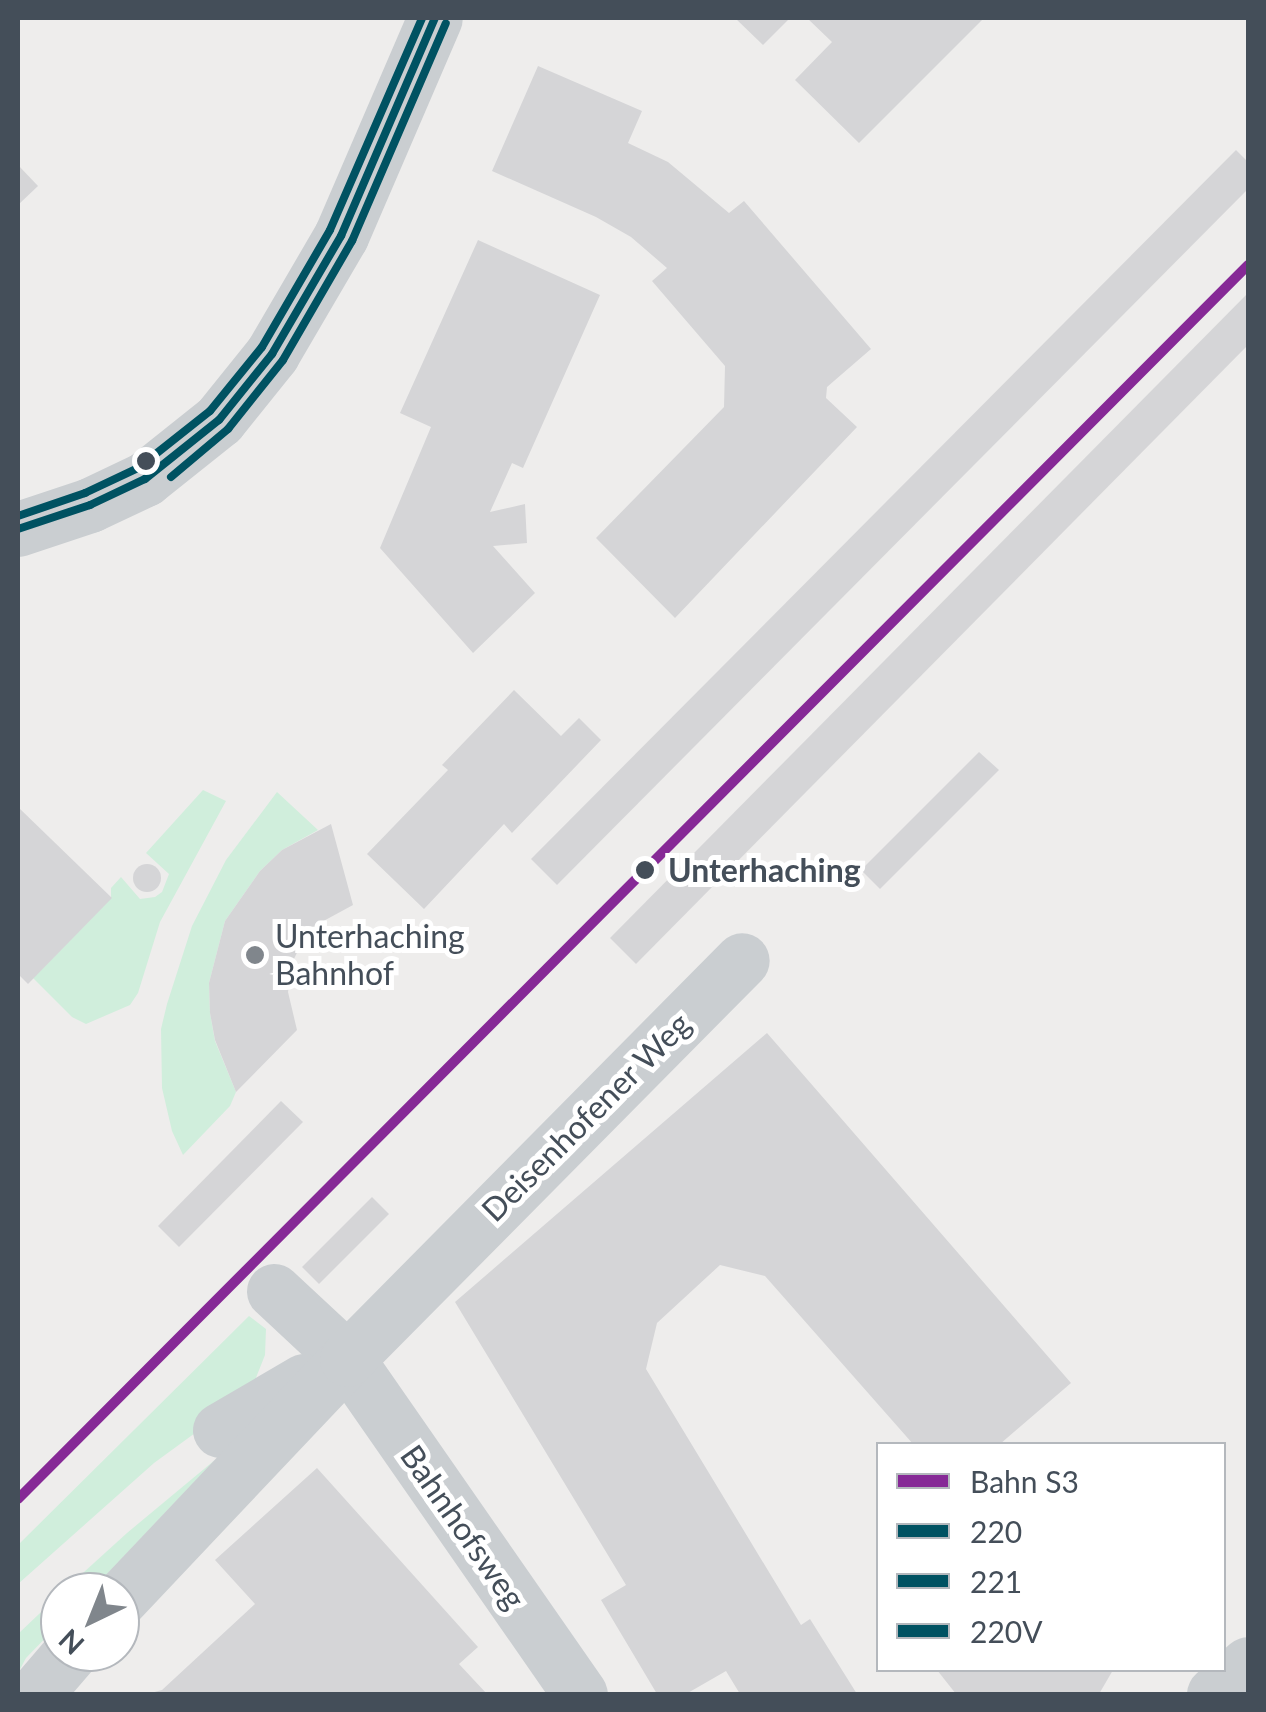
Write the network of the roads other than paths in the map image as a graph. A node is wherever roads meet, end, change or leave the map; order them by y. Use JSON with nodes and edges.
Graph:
{"nodes":[{"id":1,"x":436,"y":18,"type":"edge"},
{"id":2,"x":18,"y":529,"type":"edge"},
{"id":3,"x":742,"y":960,"type":"dead end"},
{"id":4,"x":290,"y":1291,"type":"dead end"},
{"id":5,"x":347,"y":1359,"type":"junction"},
{"id":6,"x":220,"y":1430,"type":"dead end"},
{"id":7,"x":140,"y":1577,"type":"edge"},
{"id":8,"x":1248,"y":1664,"type":"edge"},
{"id":9,"x":53,"y":1672,"type":"edge"},
{"id":10,"x":34,"y":1694,"type":"edge"},
{"id":11,"x":580,"y":1694,"type":"edge"},
{"id":12,"x":1214,"y":1694,"type":"edge"}],
"edges":[{"from":1,"to":2,"type":"street"},
{"from":3,"to":5,"type":"street","name":"Deisenhofener Weg"},
{"from":4,"to":5,"type":"street","name":"Bahnhofsweg"},
{"from":5,"to":6,"type":"street"},
{"from":5,"to":7,"type":"street"},
{"from":5,"to":11,"type":"street","name":"Bahnhofsweg"},
{"from":8,"to":12,"type":"street"},
{"from":9,"to":10,"type":"street"}]}
